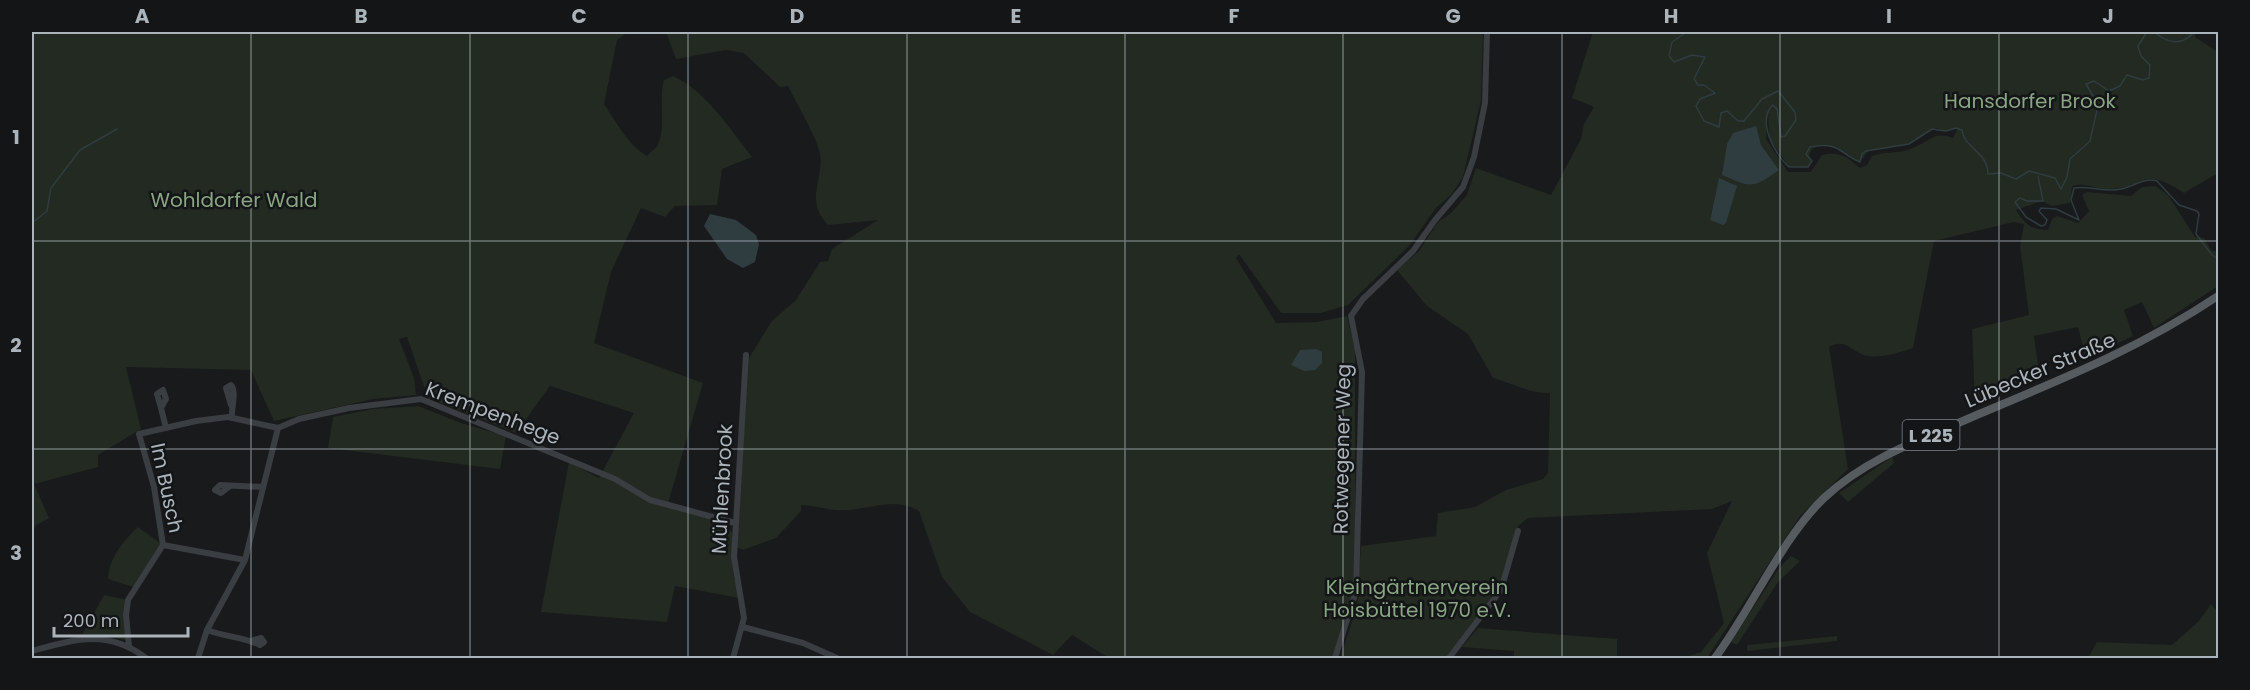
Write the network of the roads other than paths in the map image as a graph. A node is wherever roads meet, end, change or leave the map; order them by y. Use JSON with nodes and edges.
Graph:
{"nodes":[{"id":1,"x":1487,"y":32,"type":"edge"},
{"id":2,"x":2218,"y":296,"type":"edge"},
{"id":3,"x":746,"y":355,"type":"dead end"},
{"id":4,"x":231,"y":405,"type":"dead end"},
{"id":5,"x":161,"y":408,"type":"dead end"},
{"id":6,"x":231,"y":418,"type":"junction"},
{"id":7,"x":166,"y":428,"type":"junction"},
{"id":8,"x":278,"y":428,"type":"junction"},
{"id":9,"x":230,"y":486,"type":"dead end"},
{"id":10,"x":263,"y":487,"type":"junction"},
{"id":11,"x":735,"y":523,"type":"junction"},
{"id":12,"x":1518,"y":531,"type":"dead end"},
{"id":13,"x":163,"y":545,"type":"junction"},
{"id":14,"x":245,"y":560,"type":"junction"},
{"id":15,"x":743,"y":627,"type":"junction"},
{"id":16,"x":207,"y":630,"type":"junction"},
{"id":17,"x":254,"y":640,"type":"dead end"},
{"id":18,"x":129,"y":646,"type":"junction"},
{"id":19,"x":32,"y":651,"type":"edge"},
{"id":20,"x":146,"y":658,"type":"edge"},
{"id":21,"x":198,"y":658,"type":"edge"},
{"id":22,"x":733,"y":658,"type":"edge"},
{"id":23,"x":837,"y":658,"type":"edge"},
{"id":24,"x":1335,"y":658,"type":"edge"},
{"id":25,"x":1449,"y":658,"type":"edge"},
{"id":26,"x":1714,"y":658,"type":"edge"}],
"edges":[{"from":1,"to":24,"type":"street","name":"Rotwegener Weg"},
{"from":2,"to":26,"type":"main road","name":"Lübecker Straße","number":"L 225"},
{"from":3,"to":11,"type":"street","name":"Mühlenbrook"},
{"from":4,"to":6,"type":"street"},
{"from":5,"to":7,"type":"street"},
{"from":6,"to":7,"type":"street"},
{"from":6,"to":8,"type":"street"},
{"from":7,"to":13,"type":"street","name":"Im Busch"},
{"from":8,"to":10,"type":"street"},
{"from":8,"to":11,"type":"street","name":"Krempenhege"},
{"from":9,"to":10,"type":"street"},
{"from":10,"to":14,"type":"street"},
{"from":11,"to":15,"type":"street","name":"Mühlenbrook"},
{"from":12,"to":25,"type":"street"},
{"from":13,"to":14,"type":"street"},
{"from":13,"to":18,"type":"street","name":"Im Busch"},
{"from":14,"to":16,"type":"street"},
{"from":15,"to":22,"type":"street","name":"Mühlenbrook"},
{"from":15,"to":23,"type":"street"},
{"from":16,"to":17,"type":"street"},
{"from":16,"to":21,"type":"street"},
{"from":18,"to":19,"type":"street"},
{"from":18,"to":20,"type":"street"}]}
